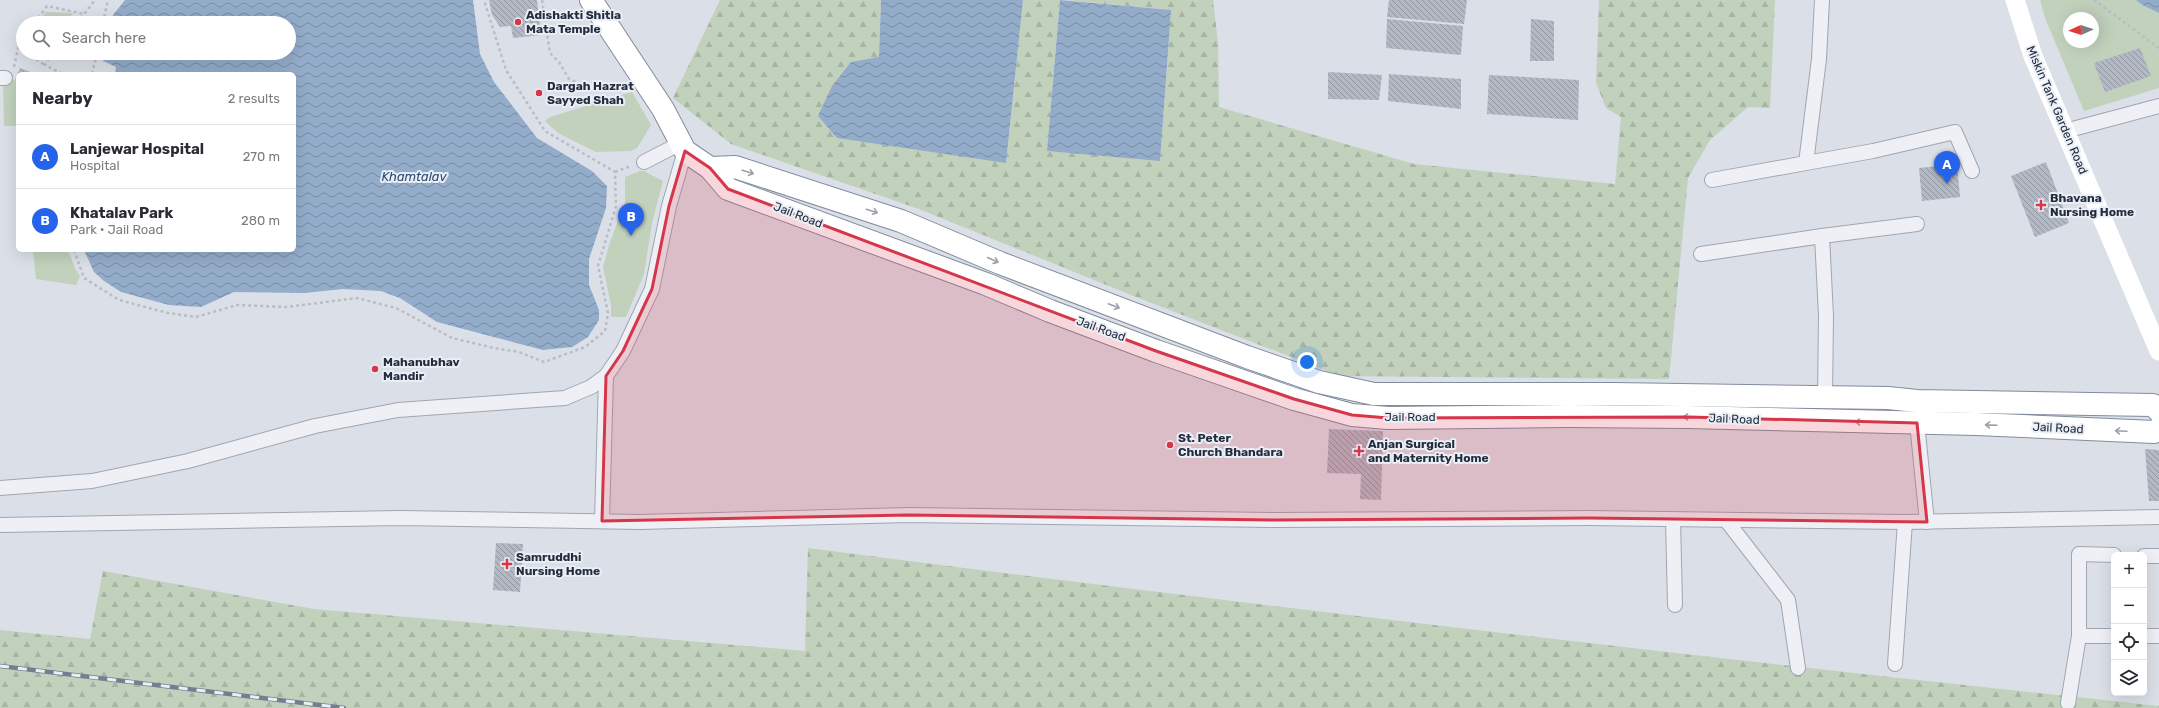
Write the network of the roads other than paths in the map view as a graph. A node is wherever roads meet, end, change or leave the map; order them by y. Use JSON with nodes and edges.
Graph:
{"nodes":[{"id":1,"x":591,"y":0,"type":"edge"},
{"id":2,"x":1822,"y":0,"type":"edge"},
{"id":3,"x":2015,"y":0,"type":"edge"},
{"id":4,"x":2159,"y":106,"type":"edge"},
{"id":5,"x":2065,"y":131,"type":"junction"},
{"id":6,"x":683,"y":147,"type":"junction"},
{"id":7,"x":644,"y":162,"type":"dead end"},
{"id":8,"x":1806,"y":163,"type":"junction"},
{"id":9,"x":710,"y":168,"type":"junction"},
{"id":10,"x":1972,"y":171,"type":"dead end"},
{"id":11,"x":1712,"y":180,"type":"dead end"},
{"id":12,"x":1917,"y":224,"type":"dead end"},
{"id":13,"x":1822,"y":236,"type":"junction"},
{"id":14,"x":1701,"y":254,"type":"dead end"},
{"id":15,"x":2159,"y":351,"type":"edge"},
{"id":16,"x":606,"y":376,"type":"junction"},
{"id":17,"x":1825,"y":397,"type":"junction"},
{"id":18,"x":2159,"y":411,"type":"edge"},
{"id":19,"x":1917,"y":423,"type":"junction"},
{"id":20,"x":2159,"y":429,"type":"edge"},
{"id":21,"x":0,"y":488,"type":"edge"},
{"id":22,"x":2159,"y":517,"type":"edge"},
{"id":23,"x":1673,"y":520,"type":"junction"},
{"id":24,"x":1726,"y":520,"type":"junction"},
{"id":25,"x":602,"y":521,"type":"junction"},
{"id":26,"x":1905,"y":522,"type":"junction"},
{"id":27,"x":1927,"y":522,"type":"junction"},
{"id":28,"x":0,"y":525,"type":"edge"},
{"id":29,"x":2111,"y":555,"type":"edge"},
{"id":30,"x":2147,"y":556,"type":"edge"},
{"id":31,"x":2159,"y":556,"type":"edge"},
{"id":32,"x":1675,"y":605,"type":"dead end"},
{"id":33,"x":2079,"y":636,"type":"junction"},
{"id":34,"x":2111,"y":636,"type":"edge"},
{"id":35,"x":2147,"y":636,"type":"edge"},
{"id":36,"x":2159,"y":636,"type":"edge"},
{"id":37,"x":1895,"y":664,"type":"dead end"},
{"id":38,"x":1798,"y":668,"type":"dead end"},
{"id":39,"x":2068,"y":703,"type":"dead end"}],
"edges":[{"from":1,"to":6,"type":"highway","name":"Jail Road"},
{"from":2,"to":8,"type":"street"},
{"from":3,"to":5,"type":"main road","name":"Miskin Tank Garden Road"},
{"from":4,"to":5,"type":"street"},
{"from":5,"to":15,"type":"main road","name":"Miskin Tank Garden Road"},
{"from":6,"to":7,"type":"street"},
{"from":6,"to":9,"type":"highway","name":"Jail Road"},
{"from":6,"to":16,"type":"street"},
{"from":8,"to":10,"type":"street"},
{"from":8,"to":11,"type":"street"},
{"from":9,"to":17,"type":"highway","name":"Jail Road","one_way":true},
{"from":19,"to":9,"type":"highway","name":"Jail Road","one_way":true},
{"from":12,"to":13,"type":"street"},
{"from":13,"to":14,"type":"street"},
{"from":13,"to":17,"type":"street"},
{"from":16,"to":21,"type":"street"},
{"from":16,"to":25,"type":"street"},
{"from":17,"to":18,"type":"highway","name":"Jail Road"},
{"from":20,"to":19,"type":"highway","name":"Jail Road","one_way":true},
{"from":19,"to":27,"type":"street"},
{"from":22,"to":27,"type":"street"},
{"from":23,"to":24,"type":"street"},
{"from":23,"to":25,"type":"street"},
{"from":23,"to":32,"type":"street"},
{"from":24,"to":26,"type":"street"},
{"from":24,"to":38,"type":"street"},
{"from":25,"to":28,"type":"street"},
{"from":26,"to":27,"type":"street"},
{"from":26,"to":37,"type":"street"},
{"from":29,"to":33,"type":"street"},
{"from":30,"to":31,"type":"street"},
{"from":33,"to":34,"type":"street"},
{"from":33,"to":39,"type":"street"},
{"from":35,"to":36,"type":"street"}]}
